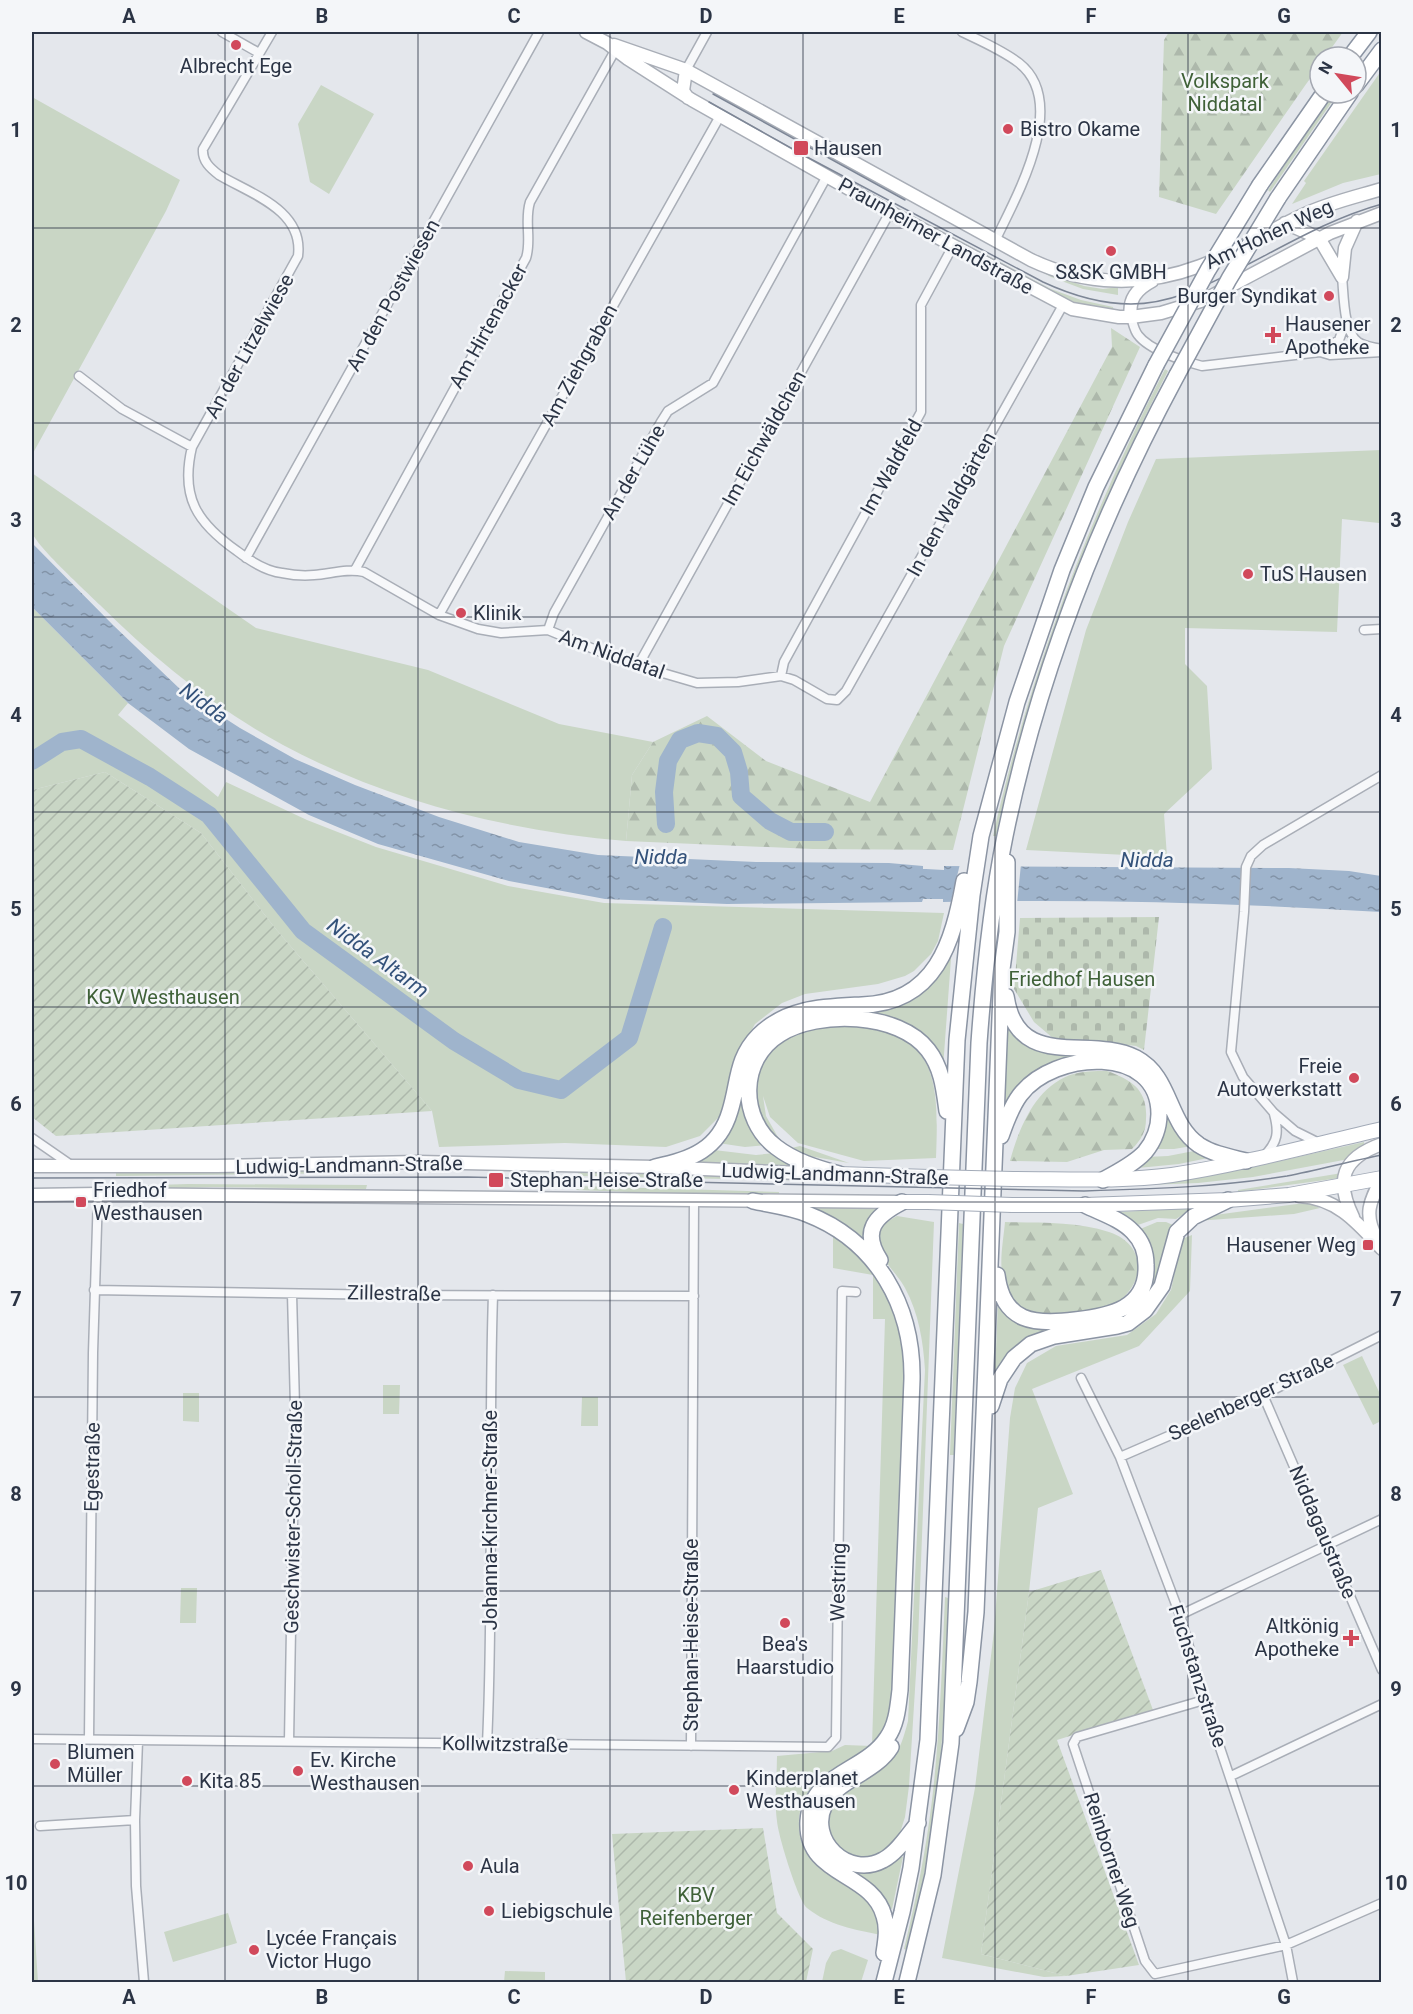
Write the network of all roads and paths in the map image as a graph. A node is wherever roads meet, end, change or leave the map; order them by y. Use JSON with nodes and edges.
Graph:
{"nodes":[{"id":1,"x":222,"y":32,"type":"edge"},
{"id":2,"x":272,"y":32,"type":"edge"},
{"id":3,"x":539,"y":32,"type":"edge"},
{"id":4,"x":586,"y":32,"type":"edge"},
{"id":5,"x":707,"y":32,"type":"edge"},
{"id":6,"x":962,"y":32,"type":"edge"},
{"id":7,"x":1369,"y":32,"type":"edge"},
{"id":8,"x":1359,"y":45,"type":"edge"},
{"id":9,"x":613,"y":46,"type":"junction"},
{"id":10,"x":1382,"y":50,"type":"edge"},
{"id":11,"x":259,"y":53,"type":"junction"},
{"id":12,"x":1368,"y":69,"type":"edge"},
{"id":13,"x":686,"y":70,"type":"junction"},
{"id":14,"x":688,"y":98,"type":"junction"},
{"id":15,"x":1316,"y":105,"type":"edge"},
{"id":16,"x":1342,"y":105,"type":"edge"},
{"id":17,"x":720,"y":116,"type":"junction"},
{"id":18,"x":827,"y":177,"type":"junction"},
{"id":19,"x":1382,"y":189,"type":"edge"},
{"id":20,"x":890,"y":212,"type":"junction"},
{"id":21,"x":1382,"y":213,"type":"edge"},
{"id":22,"x":1357,"y":221,"type":"junction"},
{"id":23,"x":1285,"y":223,"type":"junction"},
{"id":24,"x":1319,"y":238,"type":"junction"},
{"id":25,"x":995,"y":241,"type":"junction"},
{"id":26,"x":953,"y":246,"type":"junction"},
{"id":27,"x":1342,"y":277,"type":"junction"},
{"id":28,"x":1156,"y":279,"type":"junction"},
{"id":29,"x":1063,"y":305,"type":"junction"},
{"id":30,"x":1125,"y":317,"type":"junction"},
{"id":31,"x":1346,"y":321,"type":"junction"},
{"id":32,"x":1382,"y":350,"type":"edge"},
{"id":33,"x":1320,"y":352,"type":"junction"},
{"id":34,"x":79,"y":376,"type":"dead end"},
{"id":35,"x":192,"y":447,"type":"junction"},
{"id":36,"x":246,"y":558,"type":"junction"},
{"id":37,"x":354,"y":570,"type":"junction"},
{"id":38,"x":439,"y":615,"type":"junction"},
{"id":39,"x":1382,"y":629,"type":"edge"},
{"id":40,"x":548,"y":630,"type":"junction"},
{"id":41,"x":1364,"y":630,"type":"dead end"},
{"id":42,"x":639,"y":664,"type":"junction"},
{"id":43,"x":781,"y":676,"type":"junction"},
{"id":44,"x":1382,"y":775,"type":"edge"},
{"id":45,"x":1005,"y":836,"type":"junction"},
{"id":46,"x":960,"y":931,"type":"junction"},
{"id":47,"x":1002,"y":969,"type":"junction"},
{"id":48,"x":1274,"y":1113,"type":"junction"},
{"id":49,"x":1382,"y":1129,"type":"edge"},
{"id":50,"x":32,"y":1138,"type":"edge"},
{"id":51,"x":1319,"y":1143,"type":"junction"},
{"id":52,"x":1382,"y":1144,"type":"edge"},
{"id":53,"x":952,"y":1145,"type":"junction"},
{"id":54,"x":996,"y":1150,"type":"junction"},
{"id":55,"x":1263,"y":1157,"type":"junction"},
{"id":56,"x":1246,"y":1161,"type":"junction"},
{"id":57,"x":32,"y":1166,"type":"edge"},
{"id":58,"x":72,"y":1166,"type":"junction"},
{"id":59,"x":655,"y":1167,"type":"junction"},
{"id":60,"x":839,"y":1174,"type":"junction"},
{"id":61,"x":1382,"y":1178,"type":"edge"},
{"id":62,"x":1103,"y":1180,"type":"junction"},
{"id":63,"x":1344,"y":1186,"type":"junction"},
{"id":64,"x":98,"y":1194,"type":"junction"},
{"id":65,"x":32,"y":1195,"type":"edge"},
{"id":66,"x":1289,"y":1195,"type":"junction"},
{"id":67,"x":1228,"y":1200,"type":"junction"},
{"id":68,"x":694,"y":1201,"type":"junction"},
{"id":69,"x":753,"y":1202,"type":"junction"},
{"id":70,"x":902,"y":1202,"type":"junction"},
{"id":71,"x":1085,"y":1205,"type":"junction"},
{"id":72,"x":1354,"y":1219,"type":"junction"},
{"id":73,"x":992,"y":1242,"type":"junction"},
{"id":74,"x":1382,"y":1248,"type":"edge"},
{"id":75,"x":94,"y":1290,"type":"junction"},
{"id":76,"x":856,"y":1292,"type":"dead end"},
{"id":77,"x":292,"y":1294,"type":"junction"},
{"id":78,"x":493,"y":1295,"type":"junction"},
{"id":79,"x":694,"y":1296,"type":"junction"},
{"id":80,"x":1382,"y":1335,"type":"edge"},
{"id":81,"x":1081,"y":1378,"type":"dead end"},
{"id":82,"x":1263,"y":1395,"type":"junction"},
{"id":83,"x":985,"y":1423,"type":"junction"},
{"id":84,"x":1120,"y":1457,"type":"junction"},
{"id":85,"x":1382,"y":1519,"type":"edge"},
{"id":86,"x":1328,"y":1544,"type":"junction"},
{"id":87,"x":1180,"y":1615,"type":"junction"},
{"id":88,"x":1382,"y":1670,"type":"edge"},
{"id":89,"x":1204,"y":1700,"type":"junction"},
{"id":90,"x":1382,"y":1704,"type":"edge"},
{"id":91,"x":32,"y":1739,"type":"edge"},
{"id":92,"x":89,"y":1739,"type":"junction"},
{"id":93,"x":138,"y":1741,"type":"junction"},
{"id":94,"x":289,"y":1741,"type":"junction"},
{"id":95,"x":951,"y":1743,"type":"junction"},
{"id":96,"x":487,"y":1744,"type":"junction"},
{"id":97,"x":691,"y":1746,"type":"junction"},
{"id":98,"x":1230,"y":1776,"type":"junction"},
{"id":99,"x":135,"y":1820,"type":"junction"},
{"id":100,"x":918,"y":1824,"type":"junction"},
{"id":101,"x":40,"y":1826,"type":"dead end"},
{"id":102,"x":1382,"y":1903,"type":"edge"},
{"id":103,"x":1286,"y":1945,"type":"junction"},
{"id":104,"x":144,"y":1983,"type":"edge"},
{"id":105,"x":882,"y":1983,"type":"edge"},
{"id":106,"x":908,"y":1983,"type":"edge"},
{"id":107,"x":1293,"y":1983,"type":"edge"}],
"edges":[{"from":1,"to":11,"type":"street"},
{"from":2,"to":11,"type":"street"},
{"from":3,"to":36,"type":"street","name":"An den Postwiesen"},
{"from":4,"to":9,"type":"main road","name":"Praunheimer Landstraße"},
{"from":5,"to":13,"type":"street"},
{"from":6,"to":25,"type":"street"},
{"from":7,"to":8,"type":"highway"},
{"from":9,"to":13,"type":"main road","name":"Praunheimer Landstraße"},
{"from":9,"to":14,"type":"main road","name":"Praunheimer Landstraße"},
{"from":9,"to":37,"type":"street","name":"Am Hirtenacker"},
{"from":10,"to":12,"type":"highway"},
{"from":11,"to":35,"type":"street","name":"An der Litzelwiese"},
{"from":13,"to":14,"type":"main road"},
{"from":13,"to":25,"type":"main road","name":"Praunheimer Landstraße"},
{"from":14,"to":17,"type":"main road","name":"Praunheimer Landstraße"},
{"from":15,"to":46,"type":"highway","bridge":true},
{"from":16,"to":45,"type":"highway","bridge":true},
{"from":17,"to":18,"type":"main road","name":"Praunheimer Landstraße"},
{"from":17,"to":38,"type":"street","name":"Am Ziehgraben"},
{"from":18,"to":20,"type":"main road","name":"Praunheimer Landstraße"},
{"from":18,"to":40,"type":"street","name":"An der Lühe"},
{"from":19,"to":23,"type":"main road","name":"Am Hohen Weg"},
{"from":20,"to":26,"type":"main road","name":"Praunheimer Landstraße"},
{"from":20,"to":42,"type":"street","name":"Im Eichwäldchen"},
{"from":21,"to":22,"type":"main road","name":"Am Hohen Weg"},
{"from":22,"to":24,"type":"main road","name":"Am Hohen Weg"},
{"from":22,"to":27,"type":"main road"},
{"from":23,"to":24,"type":"main road"},
{"from":23,"to":28,"type":"main road","name":"Am Hohen Weg"},
{"from":24,"to":27,"type":"main road"},
{"from":24,"to":30,"type":"main road","name":"Am Hohen Weg"},
{"from":25,"to":28,"type":"main road","name":"Praunheimer Landstraße"},
{"from":26,"to":29,"type":"main road","name":"Praunheimer Landstraße"},
{"from":26,"to":43,"type":"street","name":"Im Waldfeld"},
{"from":27,"to":31,"type":"street"},
{"from":28,"to":30,"type":"main road"},
{"from":29,"to":30,"type":"main road","name":"Praunheimer Landstraße"},
{"from":29,"to":43,"type":"street","name":"In den Waldgärten"},
{"from":30,"to":33,"type":"street"},
{"from":31,"to":32,"type":"street"},
{"from":31,"to":33,"type":"street"},
{"from":32,"to":33,"type":"street"},
{"from":34,"to":35,"type":"street"},
{"from":35,"to":36,"type":"street"},
{"from":36,"to":37,"type":"street"},
{"from":37,"to":38,"type":"street","name":"Am Niddatal"},
{"from":38,"to":40,"type":"street","name":"Am Niddatal"},
{"from":39,"to":41,"type":"street"},
{"from":40,"to":42,"type":"street","name":"Am Niddatal"},
{"from":42,"to":43,"type":"street","name":"Am Niddatal"},
{"from":44,"to":48,"type":"street"},
{"from":45,"to":47,"type":"highway"},
{"from":45,"to":95,"type":"highway"},
{"from":46,"to":53,"type":"highway"},
{"from":46,"to":59,"type":"highway"},
{"from":47,"to":54,"type":"highway"},
{"from":47,"to":56,"type":"highway"},
{"from":48,"to":51,"type":"street"},
{"from":48,"to":55,"type":"street"},
{"from":49,"to":51,"type":"main road","name":"Ludwig-Landmann-Straße"},
{"from":50,"to":58,"type":"street"},
{"from":51,"to":55,"type":"main road","name":"Ludwig-Landmann-Straße"},
{"from":52,"to":63,"type":"main road"},
{"from":53,"to":60,"type":"highway"},
{"from":53,"to":100,"type":"highway"},
{"from":54,"to":62,"type":"highway"},
{"from":54,"to":73,"type":"highway"},
{"from":55,"to":56,"type":"main road","name":"Ludwig-Landmann-Straße"},
{"from":56,"to":62,"type":"main road","name":"Ludwig-Landmann-Straße"},
{"from":57,"to":58,"type":"main road","name":"Ludwig-Landmann-Straße"},
{"from":58,"to":59,"type":"main road","name":"Ludwig-Landmann-Straße"},
{"from":59,"to":60,"type":"main road","name":"Ludwig-Landmann-Straße"},
{"from":60,"to":62,"type":"main road","name":"Ludwig-Landmann-Straße","bridge":true},
{"from":61,"to":63,"type":"main road","name":"Ludwig-Landmann-Straße"},
{"from":61,"to":74,"type":"main road"},
{"from":63,"to":66,"type":"main road","name":"Ludwig-Landmann-Straße"},
{"from":63,"to":72,"type":"main road"},
{"from":64,"to":65,"type":"main road","name":"Ludwig-Landmann-Straße"},
{"from":64,"to":68,"type":"main road","name":"Ludwig-Landmann-Straße"},
{"from":64,"to":75,"type":"street","name":"Egestraße"},
{"from":66,"to":67,"type":"main road","name":"Ludwig-Landmann-Straße"},
{"from":66,"to":72,"type":"main road"},
{"from":67,"to":71,"type":"main road","name":"Ludwig-Landmann-Straße"},
{"from":67,"to":83,"type":"highway"},
{"from":68,"to":69,"type":"main road","name":"Ludwig-Landmann-Straße"},
{"from":68,"to":79,"type":"street","name":"Stephan-Heise-Straße"},
{"from":69,"to":70,"type":"main road","name":"Ludwig-Landmann-Straße"},
{"from":69,"to":105,"type":"highway"},
{"from":70,"to":71,"type":"main road","name":"Ludwig-Landmann-Straße","bridge":true},
{"from":70,"to":100,"type":"highway"},
{"from":71,"to":73,"type":"highway"},
{"from":72,"to":74,"type":"main road"},
{"from":73,"to":83,"type":"highway"},
{"from":75,"to":77,"type":"street","name":"Zillestraße"},
{"from":75,"to":92,"type":"street","name":"Egestraße"},
{"from":76,"to":97,"type":"street","name":"Westring"},
{"from":77,"to":78,"type":"street","name":"Zillestraße"},
{"from":77,"to":94,"type":"street","name":"Geschwister-Scholl-Straße"},
{"from":78,"to":79,"type":"street","name":"Zillestraße"},
{"from":78,"to":96,"type":"street","name":"Johanna-Kirchner-Straße"},
{"from":79,"to":97,"type":"street","name":"Stephan-Heise-Straße"},
{"from":80,"to":82,"type":"street","name":"Seelenberger Straße"},
{"from":81,"to":84,"type":"street","name":"Fuchstanzstraße"},
{"from":82,"to":84,"type":"street","name":"Seelenberger Straße"},
{"from":82,"to":86,"type":"street","name":"Niddagaustraße"},
{"from":83,"to":95,"type":"highway"},
{"from":84,"to":87,"type":"street","name":"Fuchstanzstraße"},
{"from":85,"to":86,"type":"street"},
{"from":86,"to":87,"type":"street"},
{"from":86,"to":88,"type":"street","name":"Niddagaustraße"},
{"from":87,"to":89,"type":"street","name":"Fuchstanzstraße"},
{"from":89,"to":98,"type":"street","name":"Fuchstanzstraße"},
{"from":89,"to":103,"type":"street","name":"Reinborner Weg"},
{"from":90,"to":98,"type":"street"},
{"from":91,"to":92,"type":"street","name":"Kollwitzstraße"},
{"from":92,"to":93,"type":"street","name":"Kollwitzstraße"},
{"from":93,"to":94,"type":"street","name":"Kollwitzstraße"},
{"from":93,"to":99,"type":"street"},
{"from":94,"to":96,"type":"street","name":"Kollwitzstraße"},
{"from":95,"to":106,"type":"highway"},
{"from":96,"to":97,"type":"street","name":"Kollwitzstraße"},
{"from":98,"to":103,"type":"street","name":"Fuchstanzstraße"},
{"from":99,"to":101,"type":"street"},
{"from":99,"to":104,"type":"street"},
{"from":100,"to":105,"type":"highway"},
{"from":102,"to":103,"type":"street"},
{"from":103,"to":107,"type":"street","name":"Fuchstanzstraße"}]}
